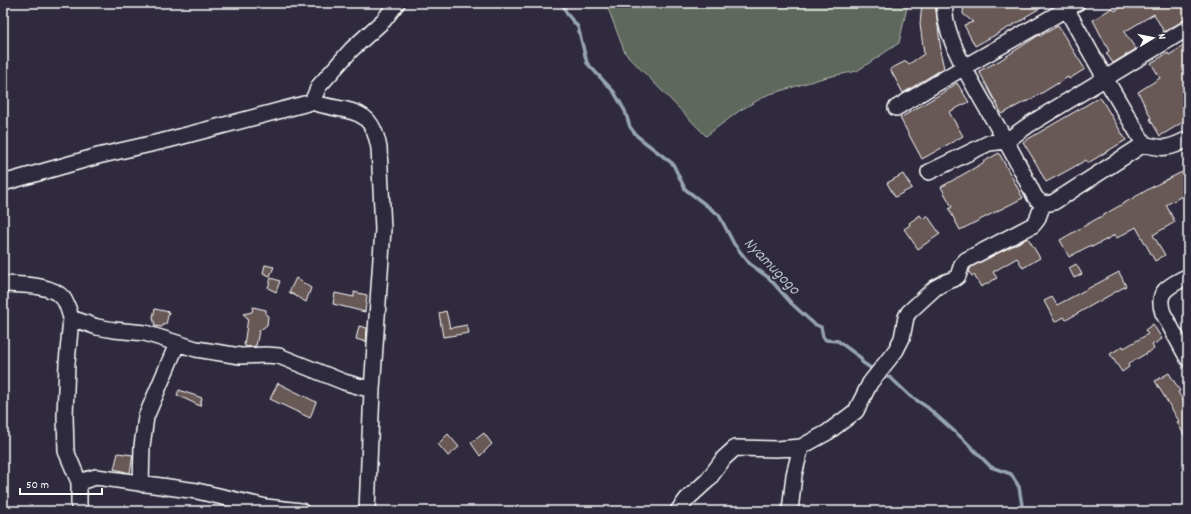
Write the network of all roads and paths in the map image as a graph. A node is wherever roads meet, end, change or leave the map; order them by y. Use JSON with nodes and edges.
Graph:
{"nodes":[{"id":1,"x":397,"y":3,"type":"edge"},
{"id":2,"x":945,"y":3,"type":"edge"},
{"id":3,"x":1069,"y":5,"type":"edge"},
{"id":4,"x":1188,"y":28,"type":"edge"},
{"id":5,"x":964,"y":67,"type":"junction"},
{"id":6,"x":1105,"y":78,"type":"junction"},
{"id":7,"x":312,"y":102,"type":"junction"},
{"id":8,"x":896,"y":108,"type":"dead end"},
{"id":9,"x":1188,"y":139,"type":"edge"},
{"id":10,"x":1006,"y":141,"type":"junction"},
{"id":11,"x":1144,"y":144,"type":"junction"},
{"id":12,"x":929,"y":172,"type":"dead end"},
{"id":13,"x":3,"y":183,"type":"edge"},
{"id":14,"x":1043,"y":204,"type":"junction"},
{"id":15,"x":1188,"y":276,"type":"edge"},
{"id":16,"x":3,"y":284,"type":"edge"},
{"id":17,"x":71,"y":318,"type":"junction"},
{"id":18,"x":177,"y":344,"type":"junction"},
{"id":19,"x":1188,"y":359,"type":"edge"},
{"id":20,"x":372,"y":390,"type":"junction"},
{"id":21,"x":801,"y":447,"type":"junction"},
{"id":22,"x":79,"y":482,"type":"junction"},
{"id":23,"x":141,"y":484,"type":"junction"},
{"id":24,"x":79,"y":511,"type":"edge"},
{"id":25,"x":302,"y":511,"type":"edge"},
{"id":26,"x":366,"y":511,"type":"edge"},
{"id":27,"x":678,"y":511,"type":"edge"},
{"id":28,"x":790,"y":511,"type":"edge"}],
"edges":[{"from":1,"to":7,"type":"street"},
{"from":2,"to":5,"type":"street"},
{"from":3,"to":5,"type":"street"},
{"from":3,"to":6,"type":"street"},
{"from":4,"to":6,"type":"street"},
{"from":5,"to":8,"type":"street"},
{"from":5,"to":10,"type":"street"},
{"from":6,"to":10,"type":"street"},
{"from":6,"to":11,"type":"street"},
{"from":7,"to":13,"type":"street"},
{"from":7,"to":20,"type":"street"},
{"from":9,"to":11,"type":"street"},
{"from":10,"to":12,"type":"street"},
{"from":10,"to":14,"type":"street"},
{"from":11,"to":14,"type":"street"},
{"from":14,"to":21,"type":"street"},
{"from":15,"to":19,"type":"street"},
{"from":16,"to":17,"type":"street"},
{"from":17,"to":18,"type":"street"},
{"from":17,"to":22,"type":"street"},
{"from":18,"to":20,"type":"street"},
{"from":18,"to":23,"type":"street"},
{"from":20,"to":26,"type":"street"},
{"from":21,"to":27,"type":"street"},
{"from":21,"to":28,"type":"street"},
{"from":22,"to":23,"type":"street"},
{"from":22,"to":24,"type":"street"},
{"from":23,"to":25,"type":"street"}]}
